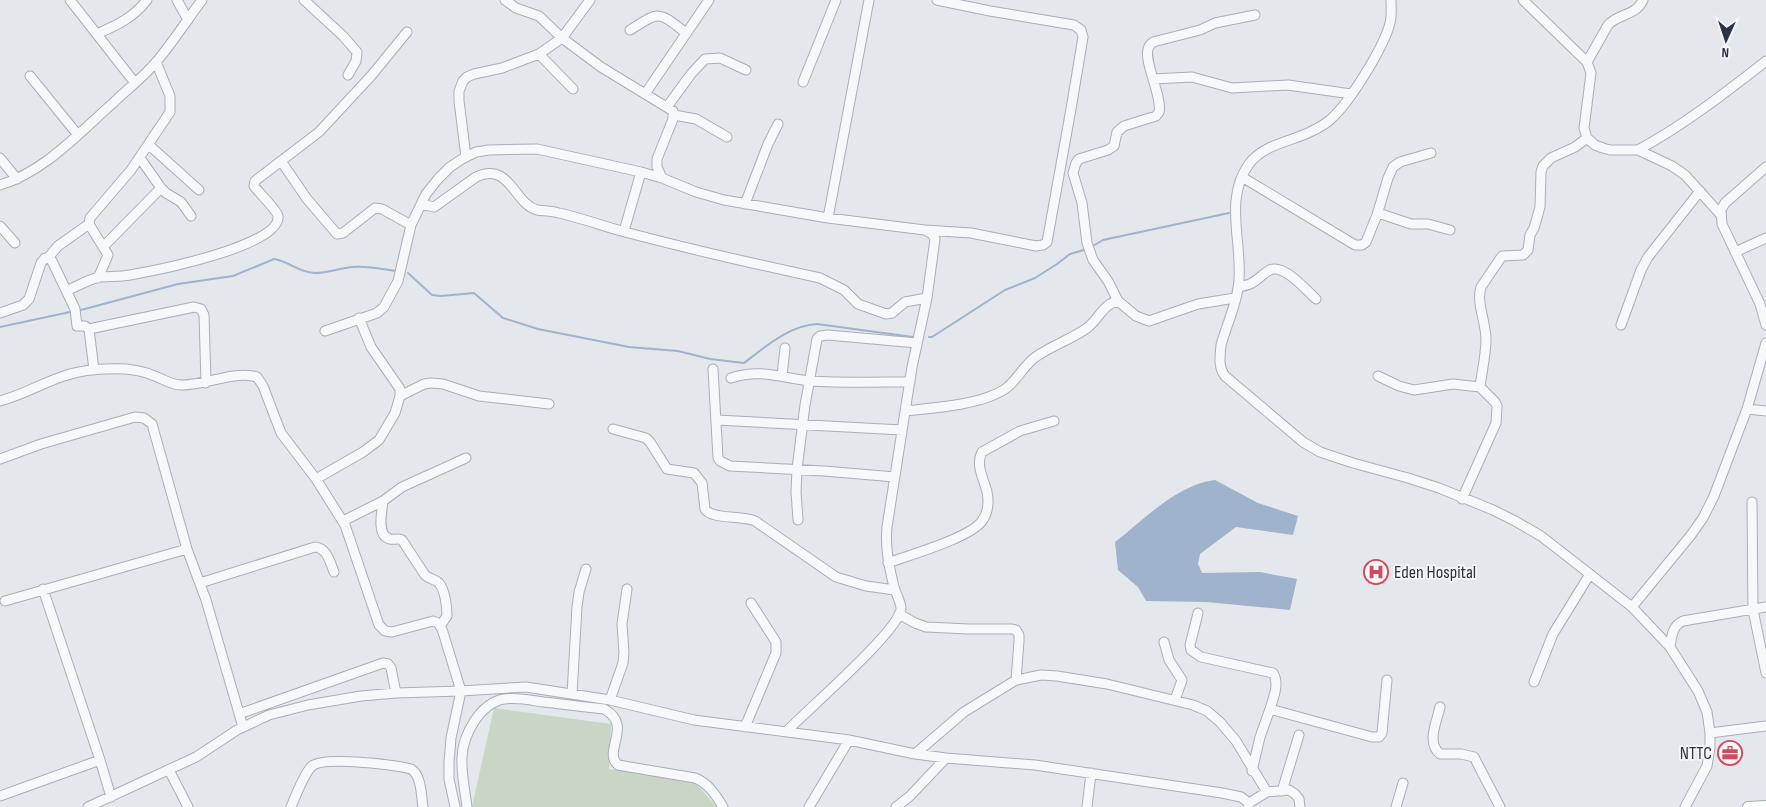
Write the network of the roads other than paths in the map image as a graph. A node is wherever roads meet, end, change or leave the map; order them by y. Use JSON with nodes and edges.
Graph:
{"nodes":[{"id":1,"x":70,"y":0,"type":"edge"},
{"id":2,"x":147,"y":0,"type":"edge"},
{"id":3,"x":177,"y":0,"type":"edge"},
{"id":4,"x":202,"y":0,"type":"edge"},
{"id":5,"x":304,"y":0,"type":"edge"},
{"id":6,"x":505,"y":0,"type":"edge"},
{"id":7,"x":590,"y":0,"type":"edge"},
{"id":8,"x":709,"y":0,"type":"edge"},
{"id":9,"x":836,"y":0,"type":"edge"},
{"id":10,"x":868,"y":0,"type":"edge"},
{"id":11,"x":938,"y":0,"type":"edge"},
{"id":12,"x":1391,"y":0,"type":"edge"},
{"id":13,"x":1643,"y":0,"type":"edge"},
{"id":14,"x":1527,"y":1,"type":"edge"},
{"id":15,"x":1255,"y":15,"type":"dead end"},
{"id":16,"x":188,"y":20,"type":"junction"},
{"id":17,"x":630,"y":30,"type":"dead end"},
{"id":18,"x":407,"y":32,"type":"dead end"},
{"id":19,"x":686,"y":33,"type":"junction"},
{"id":20,"x":97,"y":34,"type":"junction"},
{"id":21,"x":562,"y":38,"type":"junction"},
{"id":22,"x":539,"y":54,"type":"junction"},
{"id":23,"x":1766,"y":61,"type":"edge"},
{"id":24,"x":156,"y":62,"type":"junction"},
{"id":25,"x":1587,"y":62,"type":"junction"},
{"id":26,"x":746,"y":70,"type":"dead end"},
{"id":27,"x":348,"y":75,"type":"dead end"},
{"id":28,"x":30,"y":76,"type":"dead end"},
{"id":29,"x":1154,"y":79,"type":"junction"},
{"id":30,"x":803,"y":82,"type":"dead end"},
{"id":31,"x":135,"y":83,"type":"junction"},
{"id":32,"x":572,"y":89,"type":"dead end"},
{"id":33,"x":645,"y":94,"type":"junction"},
{"id":34,"x":1351,"y":94,"type":"junction"},
{"id":35,"x":667,"y":107,"type":"junction"},
{"id":36,"x":674,"y":115,"type":"junction"},
{"id":37,"x":778,"y":124,"type":"dead end"},
{"id":38,"x":78,"y":135,"type":"junction"},
{"id":39,"x":727,"y":137,"type":"dead end"},
{"id":40,"x":1587,"y":138,"type":"junction"},
{"id":41,"x":149,"y":145,"type":"junction"},
{"id":42,"x":1638,"y":150,"type":"junction"},
{"id":43,"x":1431,"y":153,"type":"dead end"},
{"id":44,"x":466,"y":157,"type":"junction"},
{"id":45,"x":0,"y":158,"type":"edge"},
{"id":46,"x":140,"y":158,"type":"junction"},
{"id":47,"x":284,"y":166,"type":"junction"},
{"id":48,"x":1766,"y":167,"type":"edge"},
{"id":49,"x":642,"y":172,"type":"junction"},
{"id":50,"x":1242,"y":177,"type":"junction"},
{"id":51,"x":662,"y":178,"type":"junction"},
{"id":52,"x":17,"y":179,"type":"junction"},
{"id":53,"x":0,"y":185,"type":"edge"},
{"id":54,"x":160,"y":188,"type":"junction"},
{"id":55,"x":200,"y":190,"type":"dead end"},
{"id":56,"x":1700,"y":191,"type":"junction"},
{"id":57,"x":422,"y":204,"type":"junction"},
{"id":58,"x":745,"y":204,"type":"junction"},
{"id":59,"x":1378,"y":213,"type":"junction"},
{"id":60,"x":1721,"y":215,"type":"junction"},
{"id":61,"x":191,"y":216,"type":"dead end"},
{"id":62,"x":828,"y":218,"type":"junction"},
{"id":63,"x":89,"y":224,"type":"junction"},
{"id":64,"x":411,"y":225,"type":"junction"},
{"id":65,"x":0,"y":226,"type":"edge"},
{"id":66,"x":925,"y":230,"type":"junction"},
{"id":67,"x":1450,"y":230,"type":"dead end"},
{"id":68,"x":624,"y":231,"type":"junction"},
{"id":69,"x":1766,"y":238,"type":"edge"},
{"id":70,"x":15,"y":243,"type":"dead end"},
{"id":71,"x":103,"y":247,"type":"junction"},
{"id":72,"x":1734,"y":252,"type":"junction"},
{"id":73,"x":48,"y":258,"type":"junction"},
{"id":74,"x":98,"y":278,"type":"junction"},
{"id":75,"x":1238,"y":287,"type":"junction"},
{"id":76,"x":68,"y":290,"type":"junction"},
{"id":77,"x":928,"y":298,"type":"junction"},
{"id":78,"x":1235,"y":298,"type":"junction"},
{"id":79,"x":1316,"y":298,"type":"dead end"},
{"id":80,"x":1118,"y":301,"type":"junction"},
{"id":81,"x":0,"y":313,"type":"edge"},
{"id":82,"x":359,"y":318,"type":"junction"},
{"id":83,"x":1621,"y":325,"type":"dead end"},
{"id":84,"x":1766,"y":325,"type":"edge"},
{"id":85,"x":90,"y":329,"type":"junction"},
{"id":86,"x":326,"y":330,"type":"dead end"},
{"id":87,"x":917,"y":343,"type":"junction"},
{"id":88,"x":1766,"y":344,"type":"edge"},
{"id":89,"x":785,"y":348,"type":"dead end"},
{"id":90,"x":713,"y":369,"type":"dead end"},
{"id":91,"x":94,"y":370,"type":"junction"},
{"id":92,"x":782,"y":376,"type":"junction"},
{"id":93,"x":1378,"y":376,"type":"dead end"},
{"id":94,"x":731,"y":378,"type":"dead end"},
{"id":95,"x":810,"y":380,"type":"junction"},
{"id":96,"x":910,"y":382,"type":"junction"},
{"id":97,"x":206,"y":383,"type":"junction"},
{"id":98,"x":1480,"y":387,"type":"junction"},
{"id":99,"x":400,"y":396,"type":"junction"},
{"id":100,"x":0,"y":401,"type":"edge"},
{"id":101,"x":550,"y":404,"type":"dead end"},
{"id":102,"x":1747,"y":409,"type":"junction"},
{"id":103,"x":904,"y":411,"type":"junction"},
{"id":104,"x":1766,"y":411,"type":"edge"},
{"id":105,"x":717,"y":420,"type":"junction"},
{"id":106,"x":1054,"y":421,"type":"dead end"},
{"id":107,"x":804,"y":424,"type":"junction"},
{"id":108,"x":613,"y":429,"type":"dead end"},
{"id":109,"x":902,"y":430,"type":"junction"},
{"id":110,"x":466,"y":458,"type":"dead end"},
{"id":111,"x":0,"y":459,"type":"edge"},
{"id":112,"x":797,"y":469,"type":"junction"},
{"id":113,"x":895,"y":477,"type":"junction"},
{"id":114,"x":316,"y":479,"type":"junction"},
{"id":115,"x":1462,"y":498,"type":"junction"},
{"id":116,"x":383,"y":501,"type":"junction"},
{"id":117,"x":1752,"y":502,"type":"dead end"},
{"id":118,"x":798,"y":520,"type":"dead end"},
{"id":119,"x":343,"y":521,"type":"junction"},
{"id":120,"x":187,"y":549,"type":"junction"},
{"id":121,"x":888,"y":562,"type":"junction"},
{"id":122,"x":586,"y":569,"type":"dead end"},
{"id":123,"x":334,"y":572,"type":"dead end"},
{"id":124,"x":1590,"y":574,"type":"junction"},
{"id":125,"x":200,"y":583,"type":"junction"},
{"id":126,"x":43,"y":589,"type":"junction"},
{"id":127,"x":627,"y":589,"type":"dead end"},
{"id":128,"x":895,"y":590,"type":"junction"},
{"id":129,"x":4,"y":601,"type":"dead end"},
{"id":130,"x":751,"y":602,"type":"dead end"},
{"id":131,"x":1632,"y":607,"type":"junction"},
{"id":132,"x":1766,"y":607,"type":"edge"},
{"id":133,"x":1754,"y":610,"type":"junction"},
{"id":134,"x":1198,"y":613,"type":"dead end"},
{"id":135,"x":900,"y":614,"type":"junction"},
{"id":136,"x":440,"y":626,"type":"junction"},
{"id":137,"x":1164,"y":642,"type":"dead end"},
{"id":138,"x":1670,"y":647,"type":"junction"},
{"id":139,"x":1766,"y":673,"type":"edge"},
{"id":140,"x":1016,"y":680,"type":"junction"},
{"id":141,"x":1387,"y":680,"type":"dead end"},
{"id":142,"x":1534,"y":682,"type":"dead end"},
{"id":143,"x":461,"y":691,"type":"junction"},
{"id":144,"x":396,"y":693,"type":"junction"},
{"id":145,"x":572,"y":694,"type":"junction"},
{"id":146,"x":610,"y":700,"type":"junction"},
{"id":147,"x":1175,"y":700,"type":"junction"},
{"id":148,"x":1440,"y":707,"type":"dead end"},
{"id":149,"x":1270,"y":709,"type":"junction"},
{"id":150,"x":239,"y":714,"type":"junction"},
{"id":151,"x":1766,"y":726,"type":"edge"},
{"id":152,"x":243,"y":727,"type":"junction"},
{"id":153,"x":745,"y":727,"type":"junction"},
{"id":154,"x":786,"y":731,"type":"junction"},
{"id":155,"x":1710,"y":733,"type":"junction"},
{"id":156,"x":1299,"y":735,"type":"dead end"},
{"id":157,"x":850,"y":740,"type":"junction"},
{"id":158,"x":915,"y":754,"type":"junction"},
{"id":159,"x":946,"y":758,"type":"junction"},
{"id":160,"x":100,"y":760,"type":"junction"},
{"id":161,"x":169,"y":770,"type":"junction"},
{"id":162,"x":1252,"y":771,"type":"junction"},
{"id":163,"x":1091,"y":773,"type":"junction"},
{"id":164,"x":1403,"y":784,"type":"dead end"},
{"id":165,"x":1282,"y":791,"type":"junction"},
{"id":166,"x":1267,"y":792,"type":"junction"},
{"id":167,"x":0,"y":796,"type":"edge"},
{"id":168,"x":111,"y":797,"type":"junction"},
{"id":169,"x":1249,"y":805,"type":"edge"},
{"id":170,"x":1766,"y":806,"type":"edge"},
{"id":171,"x":88,"y":807,"type":"edge"},
{"id":172,"x":188,"y":807,"type":"edge"},
{"id":173,"x":291,"y":807,"type":"edge"},
{"id":174,"x":423,"y":807,"type":"edge"},
{"id":175,"x":455,"y":807,"type":"edge"},
{"id":176,"x":467,"y":807,"type":"edge"},
{"id":177,"x":724,"y":807,"type":"edge"},
{"id":178,"x":809,"y":807,"type":"edge"},
{"id":179,"x":896,"y":807,"type":"edge"},
{"id":180,"x":1087,"y":807,"type":"edge"},
{"id":181,"x":1300,"y":807,"type":"edge"},
{"id":182,"x":1396,"y":807,"type":"edge"},
{"id":183,"x":1500,"y":807,"type":"edge"},
{"id":184,"x":1685,"y":807,"type":"edge"},
{"id":185,"x":1748,"y":807,"type":"edge"}],
"edges":[{"from":1,"to":20,"type":"street"},
{"from":2,"to":20,"type":"street"},
{"from":3,"to":16,"type":"street"},
{"from":4,"to":16,"type":"street"},
{"from":5,"to":27,"type":"street"},
{"from":6,"to":21,"type":"street"},
{"from":7,"to":21,"type":"street"},
{"from":8,"to":19,"type":"street"},
{"from":9,"to":30,"type":"street"},
{"from":10,"to":62,"type":"street"},
{"from":11,"to":66,"type":"street"},
{"from":12,"to":34,"type":"street"},
{"from":13,"to":25,"type":"street"},
{"from":14,"to":25,"type":"street"},
{"from":15,"to":29,"type":"street"},
{"from":16,"to":24,"type":"street"},
{"from":17,"to":19,"type":"street"},
{"from":18,"to":47,"type":"street"},
{"from":19,"to":33,"type":"street"},
{"from":20,"to":31,"type":"street"},
{"from":21,"to":22,"type":"street"},
{"from":21,"to":33,"type":"street"},
{"from":22,"to":32,"type":"street"},
{"from":22,"to":44,"type":"street"},
{"from":23,"to":42,"type":"street"},
{"from":24,"to":31,"type":"street"},
{"from":24,"to":41,"type":"street"},
{"from":25,"to":40,"type":"street"},
{"from":26,"to":35,"type":"street"},
{"from":28,"to":38,"type":"street"},
{"from":29,"to":34,"type":"street"},
{"from":29,"to":80,"type":"street"},
{"from":31,"to":38,"type":"street"},
{"from":33,"to":35,"type":"street"},
{"from":34,"to":50,"type":"street"},
{"from":35,"to":36,"type":"street"},
{"from":36,"to":39,"type":"street"},
{"from":36,"to":51,"type":"street"},
{"from":37,"to":58,"type":"street"},
{"from":38,"to":52,"type":"street"},
{"from":40,"to":42,"type":"street"},
{"from":40,"to":98,"type":"street"},
{"from":41,"to":46,"type":"street"},
{"from":41,"to":55,"type":"street"},
{"from":42,"to":56,"type":"street"},
{"from":43,"to":59,"type":"street"},
{"from":44,"to":49,"type":"street"},
{"from":44,"to":57,"type":"street"},
{"from":45,"to":52,"type":"street"},
{"from":46,"to":54,"type":"street"},
{"from":46,"to":63,"type":"street"},
{"from":47,"to":64,"type":"street"},
{"from":47,"to":74,"type":"street"},
{"from":48,"to":60,"type":"street"},
{"from":49,"to":51,"type":"street"},
{"from":49,"to":68,"type":"street"},
{"from":50,"to":59,"type":"street"},
{"from":50,"to":75,"type":"street"},
{"from":51,"to":58,"type":"street"},
{"from":52,"to":53,"type":"street"},
{"from":54,"to":61,"type":"street"},
{"from":54,"to":71,"type":"street"},
{"from":56,"to":60,"type":"street"},
{"from":56,"to":83,"type":"street"},
{"from":57,"to":64,"type":"street"},
{"from":57,"to":68,"type":"street"},
{"from":58,"to":62,"type":"street"},
{"from":59,"to":67,"type":"street"},
{"from":60,"to":72,"type":"street"},
{"from":62,"to":66,"type":"street"},
{"from":63,"to":71,"type":"street"},
{"from":63,"to":73,"type":"street"},
{"from":64,"to":82,"type":"street"},
{"from":65,"to":70,"type":"street"},
{"from":66,"to":77,"type":"street"},
{"from":68,"to":77,"type":"street"},
{"from":69,"to":72,"type":"street"},
{"from":71,"to":74,"type":"street"},
{"from":72,"to":84,"type":"street"},
{"from":73,"to":76,"type":"street"},
{"from":73,"to":81,"type":"street"},
{"from":74,"to":76,"type":"street"},
{"from":75,"to":78,"type":"street"},
{"from":75,"to":79,"type":"street"},
{"from":76,"to":85,"type":"street"},
{"from":77,"to":87,"type":"street"},
{"from":78,"to":80,"type":"street"},
{"from":78,"to":115,"type":"street"},
{"from":80,"to":103,"type":"street"},
{"from":82,"to":86,"type":"street"},
{"from":82,"to":99,"type":"street"},
{"from":85,"to":91,"type":"street"},
{"from":85,"to":97,"type":"street"},
{"from":87,"to":95,"type":"street"},
{"from":87,"to":96,"type":"street"},
{"from":88,"to":102,"type":"street"},
{"from":89,"to":92,"type":"street"},
{"from":90,"to":105,"type":"street"},
{"from":91,"to":97,"type":"street"},
{"from":91,"to":100,"type":"street"},
{"from":92,"to":94,"type":"street"},
{"from":92,"to":95,"type":"street"},
{"from":93,"to":98,"type":"street"},
{"from":95,"to":96,"type":"street"},
{"from":95,"to":107,"type":"street"},
{"from":96,"to":103,"type":"street"},
{"from":97,"to":114,"type":"street"},
{"from":98,"to":115,"type":"street"},
{"from":99,"to":101,"type":"street"},
{"from":99,"to":114,"type":"street"},
{"from":102,"to":104,"type":"street"},
{"from":102,"to":131,"type":"street"},
{"from":103,"to":109,"type":"street"},
{"from":105,"to":107,"type":"street"},
{"from":105,"to":112,"type":"street"},
{"from":106,"to":121,"type":"street"},
{"from":107,"to":109,"type":"street"},
{"from":107,"to":112,"type":"street"},
{"from":108,"to":128,"type":"street"},
{"from":109,"to":113,"type":"street"},
{"from":110,"to":116,"type":"street"},
{"from":111,"to":120,"type":"street"},
{"from":112,"to":113,"type":"street"},
{"from":112,"to":118,"type":"street"},
{"from":113,"to":121,"type":"street"},
{"from":114,"to":119,"type":"street"},
{"from":115,"to":124,"type":"street"},
{"from":116,"to":119,"type":"street"},
{"from":116,"to":136,"type":"street"},
{"from":117,"to":133,"type":"street"},
{"from":119,"to":136,"type":"street"},
{"from":120,"to":125,"type":"street"},
{"from":120,"to":126,"type":"street"},
{"from":121,"to":128,"type":"street"},
{"from":122,"to":145,"type":"street"},
{"from":123,"to":125,"type":"street"},
{"from":124,"to":131,"type":"street"},
{"from":124,"to":142,"type":"street"},
{"from":125,"to":150,"type":"street"},
{"from":126,"to":129,"type":"street"},
{"from":126,"to":160,"type":"street"},
{"from":127,"to":146,"type":"street"},
{"from":128,"to":135,"type":"street"},
{"from":130,"to":153,"type":"street"},
{"from":131,"to":138,"type":"street"},
{"from":132,"to":133,"type":"street"},
{"from":133,"to":138,"type":"street"},
{"from":133,"to":139,"type":"street"},
{"from":134,"to":149,"type":"street"},
{"from":135,"to":140,"type":"street"},
{"from":135,"to":154,"type":"street"},
{"from":136,"to":143,"type":"street"},
{"from":137,"to":147,"type":"street"},
{"from":138,"to":155,"type":"street"},
{"from":140,"to":147,"type":"street"},
{"from":140,"to":158,"type":"street"},
{"from":141,"to":149,"type":"street"},
{"from":143,"to":144,"type":"street"},
{"from":143,"to":145,"type":"street"},
{"from":143,"to":175,"type":"street"},
{"from":144,"to":150,"type":"street"},
{"from":144,"to":152,"type":"street"},
{"from":145,"to":146,"type":"street"},
{"from":146,"to":153,"type":"street"},
{"from":147,"to":162,"type":"street"},
{"from":148,"to":183,"type":"street"},
{"from":149,"to":162,"type":"street"},
{"from":150,"to":152,"type":"street"},
{"from":151,"to":155,"type":"street"},
{"from":152,"to":161,"type":"street"},
{"from":153,"to":154,"type":"street"},
{"from":154,"to":157,"type":"street"},
{"from":155,"to":184,"type":"street"},
{"from":156,"to":165,"type":"street"},
{"from":157,"to":158,"type":"street"},
{"from":157,"to":178,"type":"street"},
{"from":158,"to":159,"type":"street"},
{"from":159,"to":163,"type":"street"},
{"from":159,"to":179,"type":"street"},
{"from":160,"to":167,"type":"street"},
{"from":160,"to":168,"type":"street"},
{"from":161,"to":168,"type":"street"},
{"from":161,"to":172,"type":"street"},
{"from":162,"to":166,"type":"street"},
{"from":163,"to":169,"type":"street"},
{"from":163,"to":180,"type":"street"},
{"from":164,"to":182,"type":"street"},
{"from":165,"to":166,"type":"street"},
{"from":165,"to":181,"type":"street"},
{"from":166,"to":169,"type":"street"},
{"from":168,"to":171,"type":"street"},
{"from":170,"to":185,"type":"main road"},
{"from":173,"to":174,"type":"street"},
{"from":176,"to":177,"type":"street"}]}
